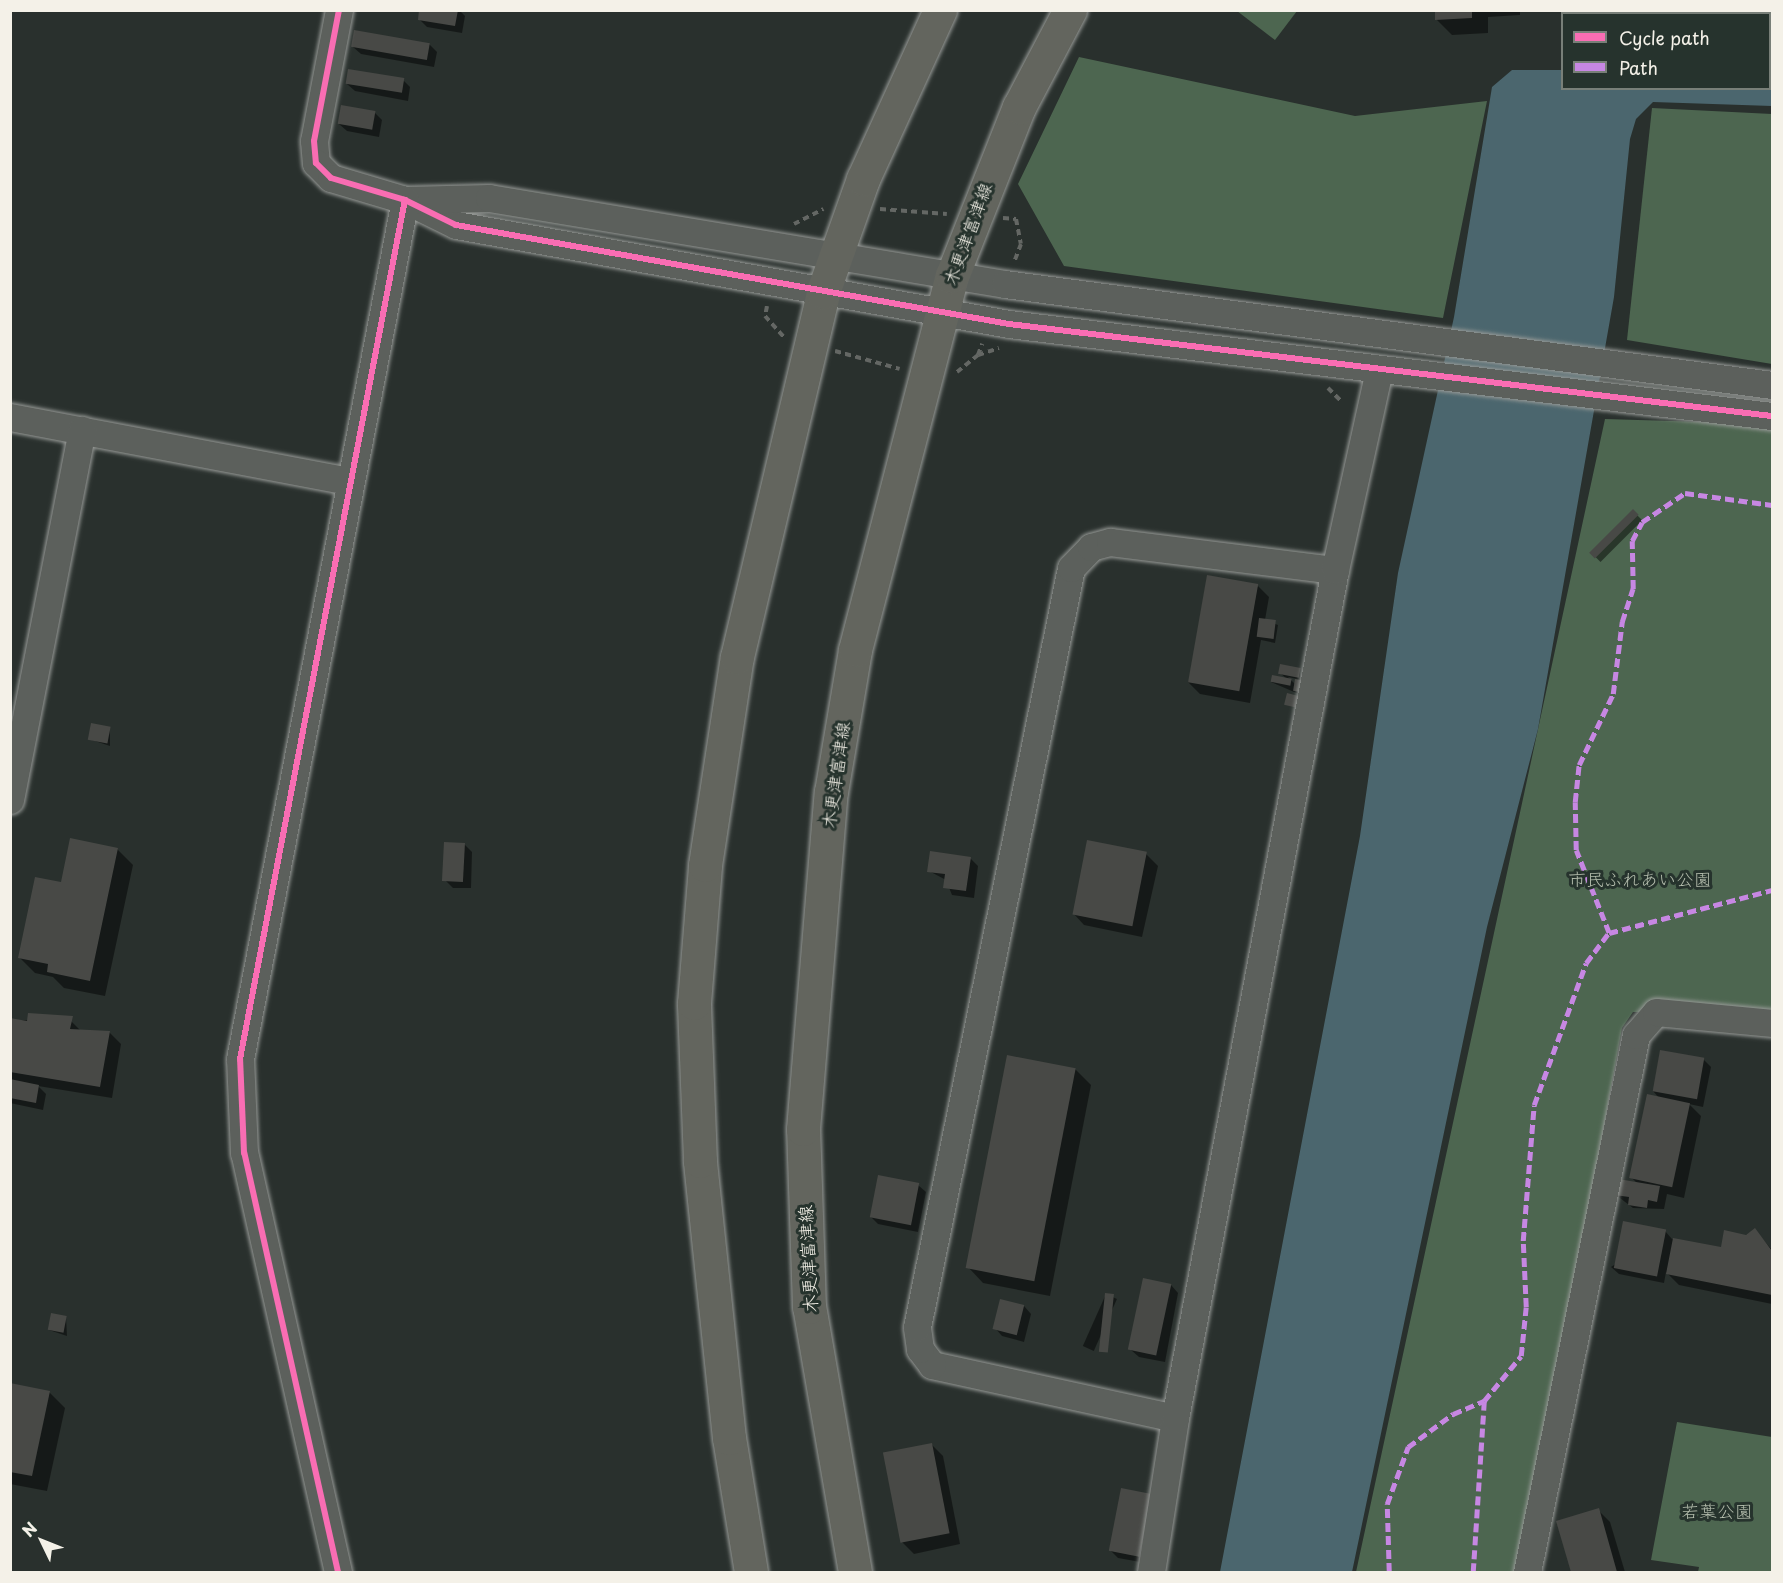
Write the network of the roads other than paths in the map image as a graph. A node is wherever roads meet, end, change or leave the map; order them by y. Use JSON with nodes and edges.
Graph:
{"nodes":[{"id":1,"x":339,"y":10,"type":"edge"},
{"id":2,"x":940,"y":10,"type":"edge"},
{"id":3,"x":1070,"y":10,"type":"edge"},
{"id":4,"x":405,"y":200,"type":"junction"},
{"id":5,"x":836,"y":256,"type":"junction"},
{"id":6,"x":952,"y":276,"type":"junction"},
{"id":7,"x":823,"y":292,"type":"junction"},
{"id":8,"x":941,"y":313,"type":"junction"},
{"id":9,"x":1379,"y":370,"type":"junction"},
{"id":10,"x":1773,"y":385,"type":"edge"},
{"id":11,"x":1773,"y":416,"type":"edge"},
{"id":12,"x":10,"y":417,"type":"edge"},
{"id":13,"x":82,"y":430,"type":"junction"},
{"id":14,"x":348,"y":481,"type":"junction"},
{"id":15,"x":1335,"y":570,"type":"junction"},
{"id":16,"x":17,"y":730,"type":"edge"},
{"id":17,"x":10,"y":800,"type":"edge"},
{"id":18,"x":1773,"y":1023,"type":"edge"},
{"id":19,"x":1175,"y":1418,"type":"junction"},
{"id":20,"x":338,"y":1572,"type":"edge"},
{"id":21,"x":751,"y":1572,"type":"edge"},
{"id":22,"x":855,"y":1572,"type":"edge"},
{"id":23,"x":1151,"y":1572,"type":"edge"},
{"id":24,"x":1527,"y":1572,"type":"edge"}],
"edges":[{"from":1,"to":4,"type":"street"},
{"from":2,"to":5,"type":"main road"},
{"from":3,"to":6,"type":"main road","name":"木更津富津線"},
{"from":4,"to":5,"type":"street"},
{"from":4,"to":7,"type":"street"},
{"from":4,"to":14,"type":"street"},
{"from":5,"to":6,"type":"street"},
{"from":5,"to":7,"type":"main road"},
{"from":6,"to":8,"type":"main road","name":"木更津富津線"},
{"from":6,"to":10,"type":"street"},
{"from":7,"to":8,"type":"street"},
{"from":7,"to":21,"type":"main road"},
{"from":8,"to":9,"type":"street"},
{"from":8,"to":22,"type":"main road","name":"木更津富津線"},
{"from":9,"to":11,"type":"street"},
{"from":9,"to":15,"type":"street"},
{"from":12,"to":13,"type":"street"},
{"from":13,"to":14,"type":"street"},
{"from":13,"to":16,"type":"street"},
{"from":14,"to":20,"type":"street"},
{"from":15,"to":19,"type":"street"},
{"from":15,"to":19,"type":"street"},
{"from":16,"to":17,"type":"street"},
{"from":18,"to":24,"type":"street"},
{"from":19,"to":23,"type":"street"}]}
